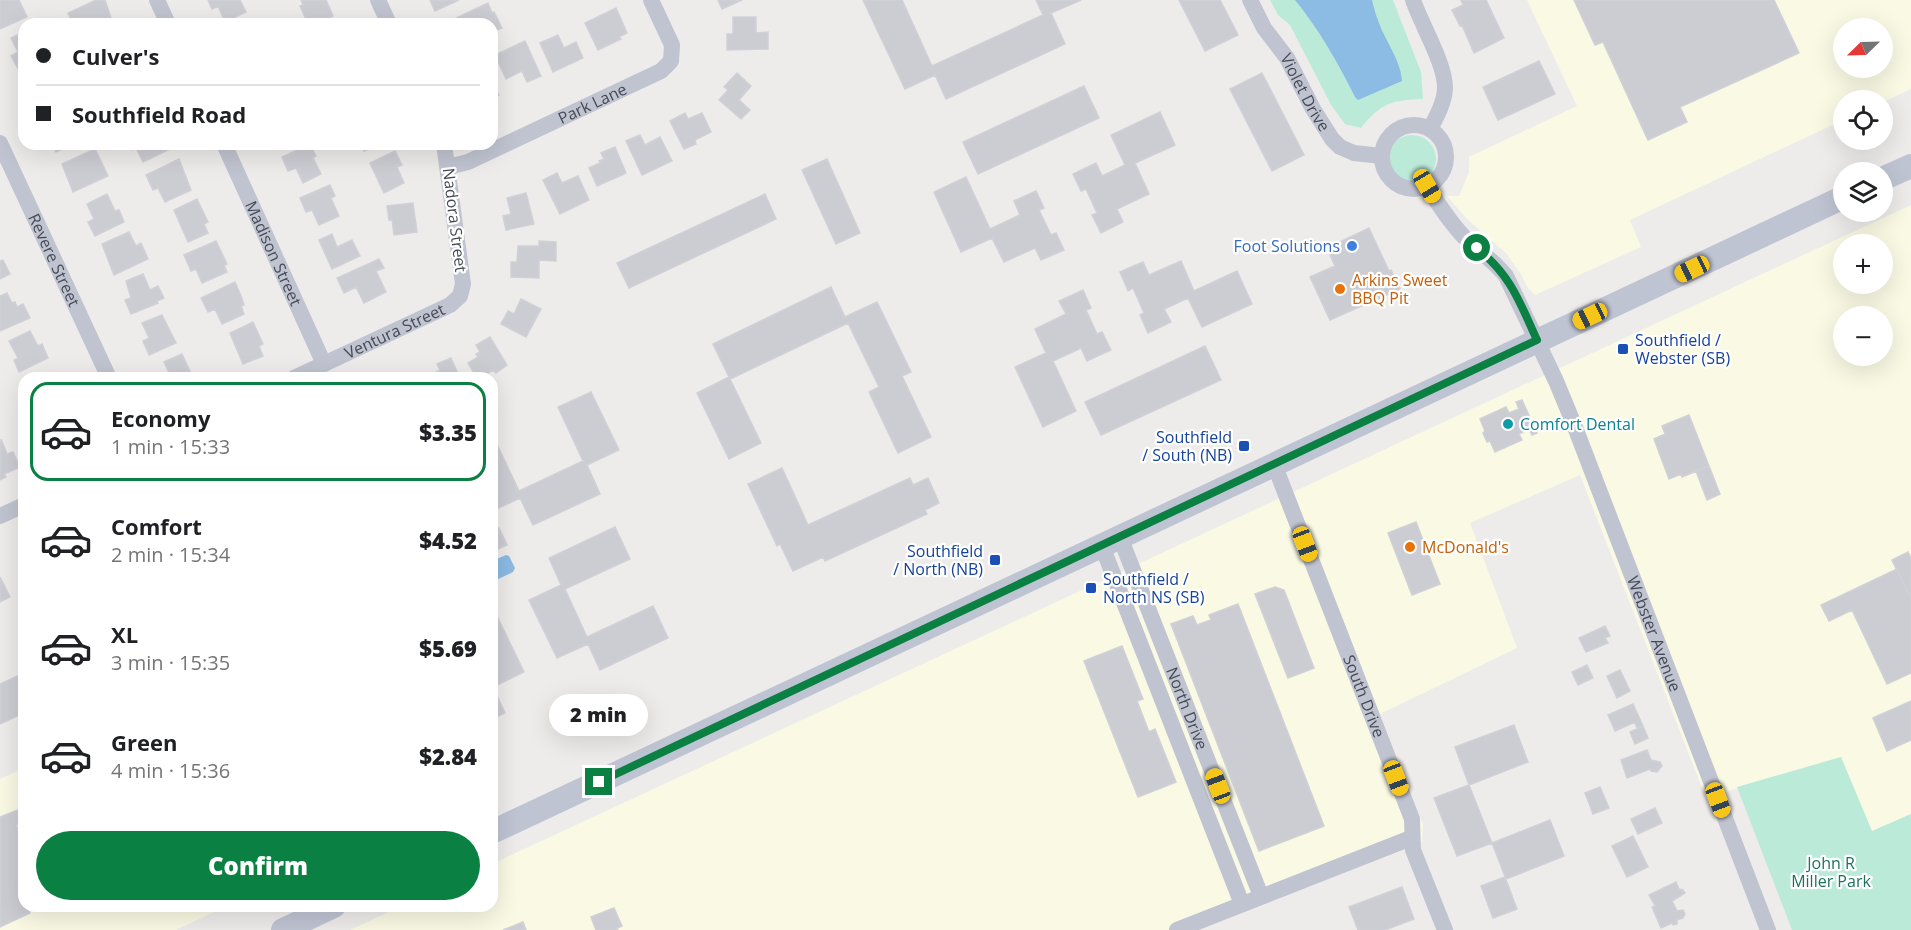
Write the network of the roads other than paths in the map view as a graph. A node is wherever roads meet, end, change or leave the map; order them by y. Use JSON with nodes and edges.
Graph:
{"nodes":[{"id":1,"x":157,"y":0,"type":"edge"},
{"id":2,"x":378,"y":0,"type":"edge"},
{"id":3,"x":651,"y":0,"type":"edge"},
{"id":4,"x":1250,"y":0,"type":"edge"},
{"id":5,"x":1413,"y":0,"type":"edge"},
{"id":6,"x":165,"y":18,"type":"edge"},
{"id":7,"x":386,"y":18,"type":"edge"},
{"id":8,"x":1430,"y":129,"type":"junction"},
{"id":9,"x":0,"y":143,"type":"edge"},
{"id":10,"x":498,"y":148,"type":"edge"},
{"id":11,"x":227,"y":150,"type":"edge"},
{"id":12,"x":445,"y":150,"type":"edge"},
{"id":13,"x":493,"y":150,"type":"edge"},
{"id":14,"x":1382,"y":156,"type":"junction"},
{"id":15,"x":1911,"y":166,"type":"edge"},
{"id":16,"x":448,"y":167,"type":"junction"},
{"id":17,"x":1893,"y":174,"type":"edge"},
{"id":18,"x":1427,"y":186,"type":"junction"},
{"id":19,"x":1833,"y":202,"type":"edge"},
{"id":20,"x":460,"y":296,"type":"joint"},
{"id":21,"x":1537,"y":340,"type":"junction"},
{"id":22,"x":324,"y":364,"type":"junction"},
{"id":23,"x":106,"y":372,"type":"edge"},
{"id":24,"x":307,"y":372,"type":"edge"},
{"id":25,"x":1274,"y":464,"type":"junction"},
{"id":26,"x":18,"y":508,"type":"edge"},
{"id":27,"x":0,"y":516,"type":"edge"},
{"id":28,"x":1111,"y":541,"type":"junction"},
{"id":29,"x":1155,"y":623,"type":"junction"},
{"id":30,"x":1136,"y":630,"type":"junction"},
{"id":31,"x":1234,"y":827,"type":"junction"},
{"id":32,"x":498,"y":829,"type":"edge"},
{"id":33,"x":1215,"y":835,"type":"junction"},
{"id":34,"x":1411,"y":838,"type":"junction"},
{"id":35,"x":1261,"y":897,"type":"junction"},
{"id":36,"x":1242,"y":904,"type":"junction"},
{"id":37,"x":322,"y":912,"type":"edge"},
{"id":38,"x":284,"y":930,"type":"edge"},
{"id":39,"x":1177,"y":930,"type":"edge"},
{"id":40,"x":1445,"y":930,"type":"edge"},
{"id":41,"x":1768,"y":930,"type":"edge"}],
"edges":[{"from":1,"to":6,"type":"street"},
{"from":2,"to":7,"type":"street"},
{"from":3,"to":10,"type":"street","name":"Park Lane"},
{"from":4,"to":14,"type":"street","name":"Violet Drive"},
{"from":5,"to":8,"type":"street"},
{"from":8,"to":14,"type":"street"},
{"from":8,"to":18,"type":"street"},
{"from":9,"to":23,"type":"street","name":"Revere Street"},
{"from":11,"to":22,"type":"street","name":"Madison Street"},
{"from":12,"to":16,"type":"street","name":"Nadora Street"},
{"from":13,"to":16,"type":"street","name":"Park Lane"},
{"from":14,"to":18,"type":"street"},
{"from":15,"to":17,"type":"main road"},
{"from":16,"to":20,"type":"street","name":"Nadora Street"},
{"from":18,"to":21,"type":"street","name":"Webster Avenue"},
{"from":19,"to":21,"type":"main road"},
{"from":20,"to":22,"type":"street","name":"Ventura Street"},
{"from":21,"to":25,"type":"main road"},
{"from":21,"to":41,"type":"street","name":"Webster Avenue"},
{"from":22,"to":24,"type":"street","name":"Ventura Street"},
{"from":25,"to":28,"type":"main road"},
{"from":25,"to":34,"type":"street","name":"South Drive"},
{"from":26,"to":27,"type":"street"},
{"from":28,"to":29,"type":"street","name":"North Drive"},
{"from":28,"to":30,"type":"street","name":"North Drive"},
{"from":28,"to":32,"type":"main road"},
{"from":29,"to":30,"type":"street"},
{"from":29,"to":31,"type":"street","name":"North Drive"},
{"from":30,"to":33,"type":"street","name":"North Drive"},
{"from":31,"to":33,"type":"street"},
{"from":31,"to":35,"type":"street","name":"North Drive"},
{"from":33,"to":36,"type":"street","name":"North Drive"},
{"from":34,"to":35,"type":"street"},
{"from":34,"to":40,"type":"street","name":"South Drive"},
{"from":35,"to":36,"type":"street"},
{"from":36,"to":39,"type":"street"},
{"from":37,"to":38,"type":"main road"}]}
